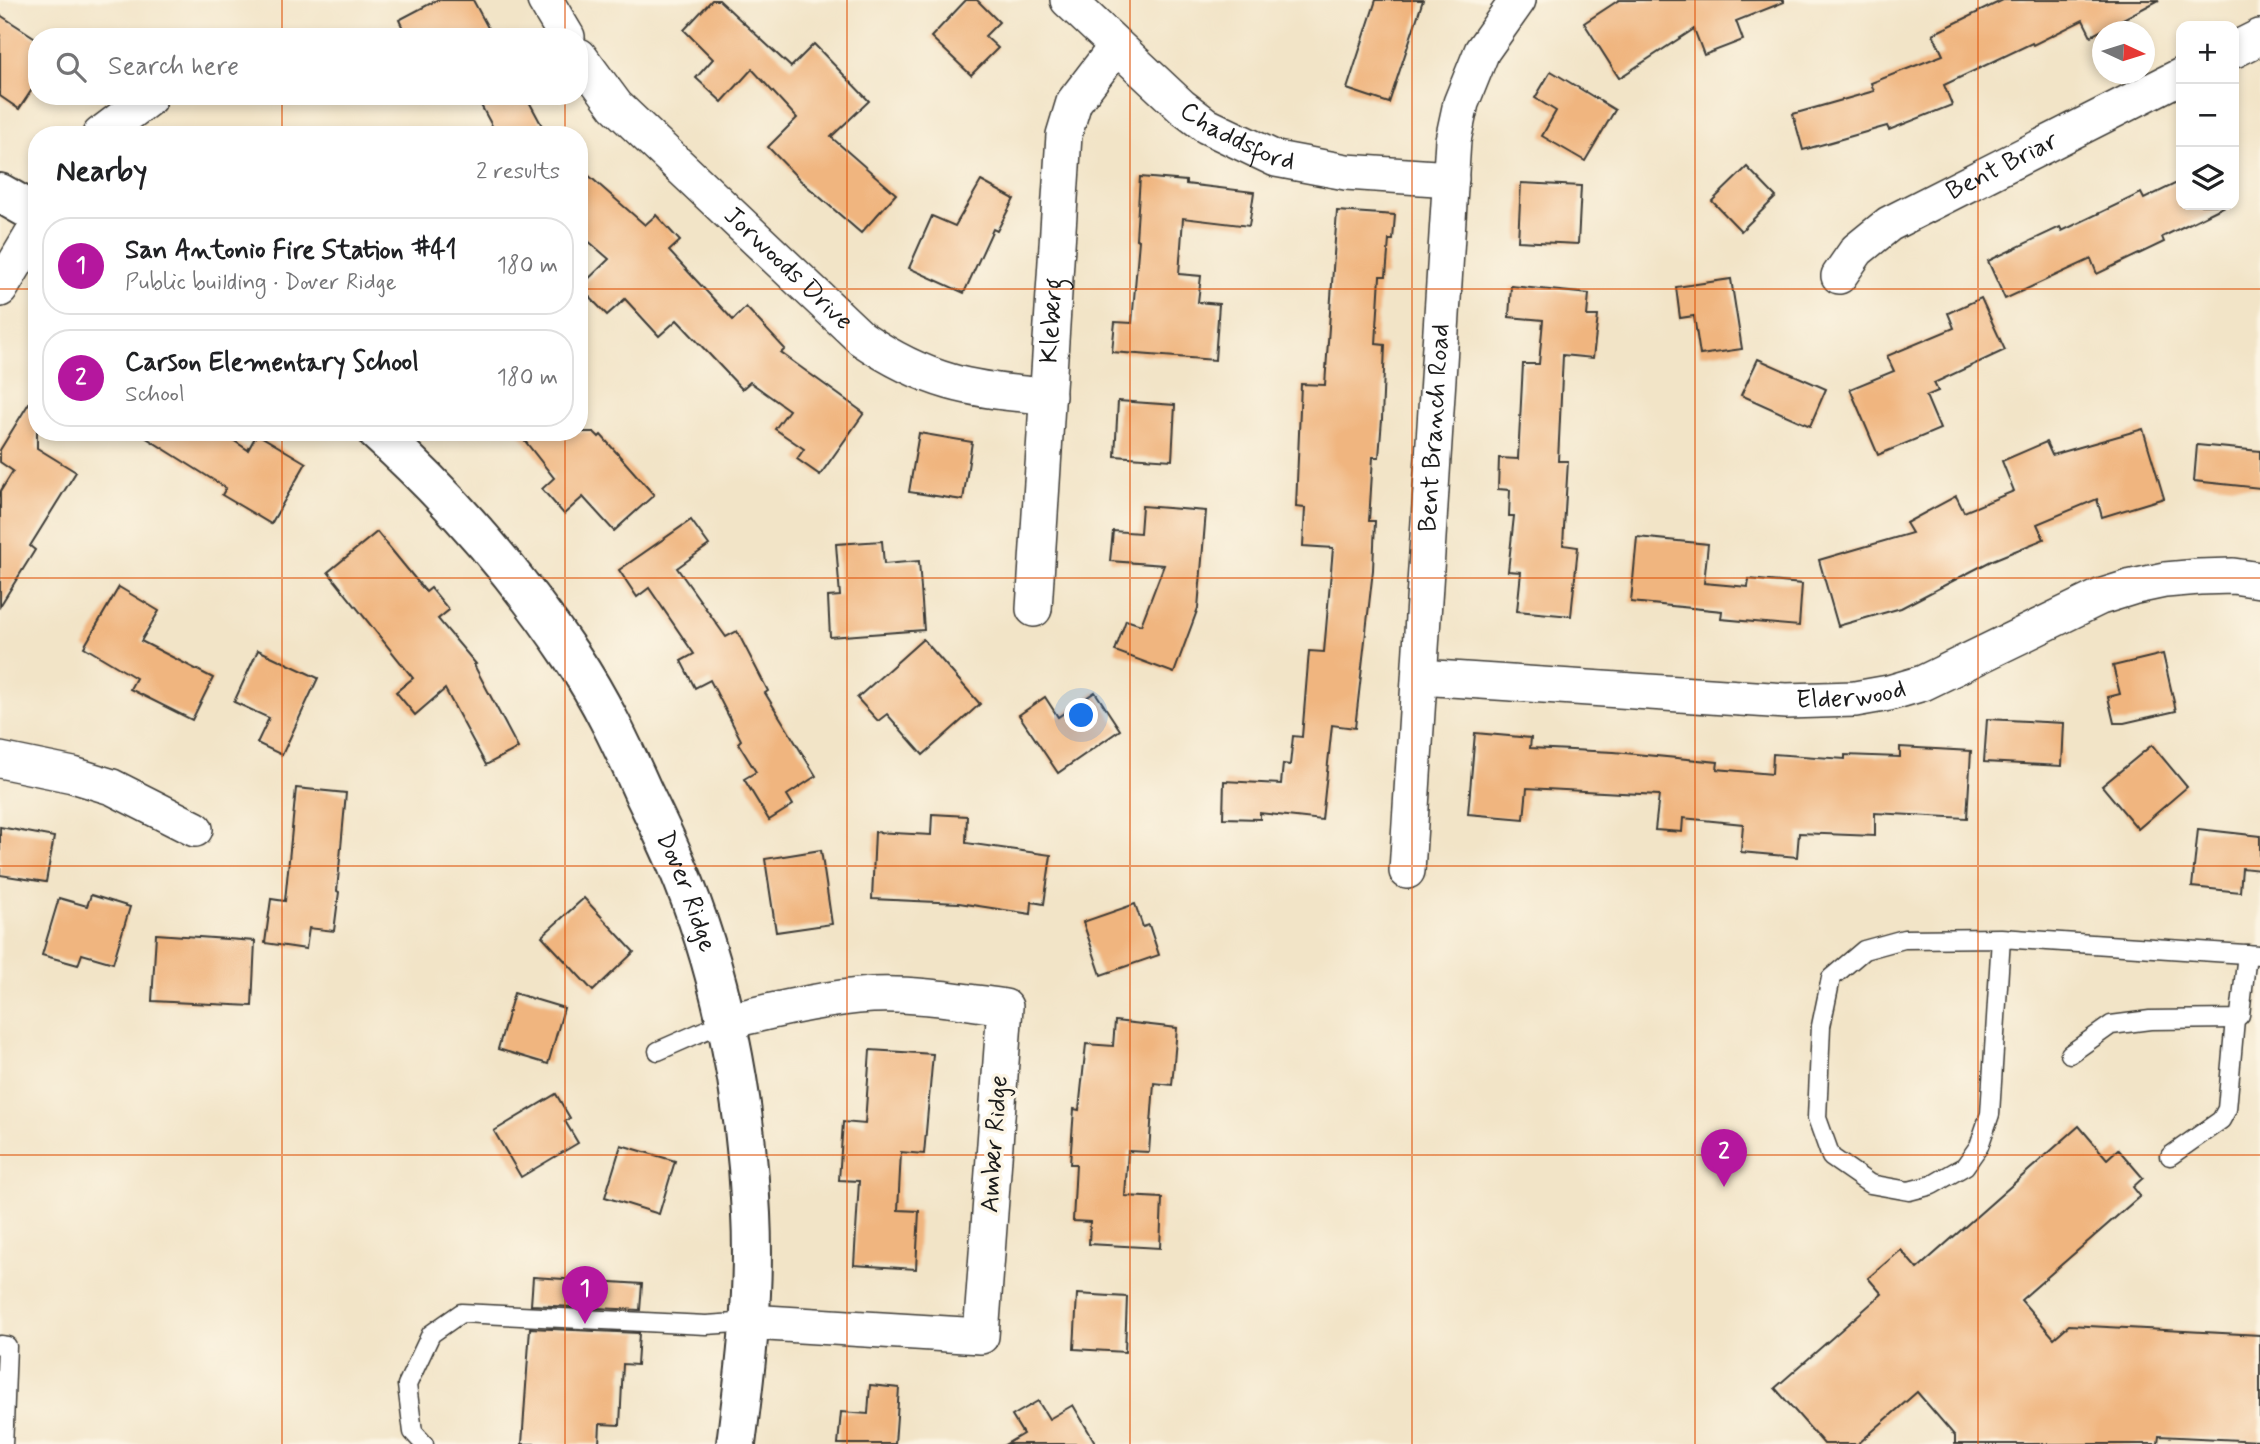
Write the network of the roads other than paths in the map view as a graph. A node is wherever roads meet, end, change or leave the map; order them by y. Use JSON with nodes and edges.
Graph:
{"nodes":[{"id":1,"x":545,"y":0,"type":"edge"},
{"id":2,"x":1068,"y":0,"type":"edge"},
{"id":3,"x":1518,"y":0,"type":"edge"},
{"id":4,"x":561,"y":28,"type":"edge"},
{"id":5,"x":2260,"y":37,"type":"edge"},
{"id":6,"x":1116,"y":47,"type":"junction"},
{"id":7,"x":2239,"y":48,"type":"edge"},
{"id":8,"x":588,"y":68,"type":"edge"},
{"id":9,"x":2176,"y":79,"type":"edge"},
{"id":10,"x":140,"y":105,"type":"edge"},
{"id":11,"x":112,"y":126,"type":"edge"},
{"id":12,"x":1451,"y":179,"type":"junction"},
{"id":13,"x":0,"y":193,"type":"edge"},
{"id":14,"x":28,"y":209,"type":"edge"},
{"id":15,"x":28,"y":242,"type":"edge"},
{"id":16,"x":1839,"y":276,"type":"dead end"},
{"id":17,"x":0,"y":289,"type":"edge"},
{"id":18,"x":1048,"y":396,"type":"junction"},
{"id":19,"x":387,"y":441,"type":"edge"},
{"id":20,"x":2260,"y":580,"type":"edge"},
{"id":21,"x":1034,"y":609,"type":"dead end"},
{"id":22,"x":1420,"y":677,"type":"junction"},
{"id":23,"x":0,"y":760,"type":"edge"},
{"id":24,"x":195,"y":829,"type":"dead end"},
{"id":25,"x":1407,"y":871,"type":"dead end"},
{"id":26,"x":2001,"y":938,"type":"junction"},
{"id":27,"x":2253,"y":955,"type":"edge"},
{"id":28,"x":2235,"y":1019,"type":"junction"},
{"id":29,"x":724,"y":1022,"type":"junction"},
{"id":30,"x":658,"y":1051,"type":"dead end"},
{"id":31,"x":2070,"y":1055,"type":"dead end"},
{"id":32,"x":2170,"y":1156,"type":"dead end"},
{"id":33,"x":751,"y":1322,"type":"junction"},
{"id":34,"x":0,"y":1345,"type":"edge"},
{"id":35,"x":2,"y":1425,"type":"edge"},
{"id":36,"x":3,"y":1444,"type":"edge"},
{"id":37,"x":424,"y":1444,"type":"edge"},
{"id":38,"x":737,"y":1444,"type":"edge"}],
"edges":[{"from":1,"to":4,"type":"street"},
{"from":2,"to":6,"type":"street","name":"Chaddsford"},
{"from":3,"to":12,"type":"street","name":"Bent Branch Road"},
{"from":5,"to":7,"type":"street"},
{"from":6,"to":12,"type":"street","name":"Chaddsford"},
{"from":6,"to":18,"type":"street","name":"Kleberg"},
{"from":8,"to":18,"type":"street","name":"Jorwoods Drive"},
{"from":9,"to":16,"type":"street","name":"Bent Briar"},
{"from":10,"to":11,"type":"street"},
{"from":12,"to":22,"type":"street","name":"Bent Branch Road"},
{"from":13,"to":14,"type":"street"},
{"from":15,"to":17,"type":"street"},
{"from":18,"to":21,"type":"street","name":"Kleberg"},
{"from":19,"to":29,"type":"street","name":"Dover Ridge"},
{"from":20,"to":22,"type":"street","name":"Elderwood"},
{"from":22,"to":25,"type":"street","name":"Bent Branch Road"},
{"from":23,"to":24,"type":"street"},
{"from":26,"to":26,"type":"lane"},
{"from":26,"to":27,"type":"lane"},
{"from":27,"to":28,"type":"lane"},
{"from":28,"to":31,"type":"lane"},
{"from":28,"to":32,"type":"lane"},
{"from":29,"to":30,"type":"lane"},
{"from":29,"to":33,"type":"street","name":"Dover Ridge"},
{"from":29,"to":33,"type":"street","name":"Amber Ridge"},
{"from":33,"to":37,"type":"lane"},
{"from":33,"to":38,"type":"street","name":"Dover Ridge"},
{"from":34,"to":35,"type":"lane"},
{"from":35,"to":36,"type":"lane"}]}
